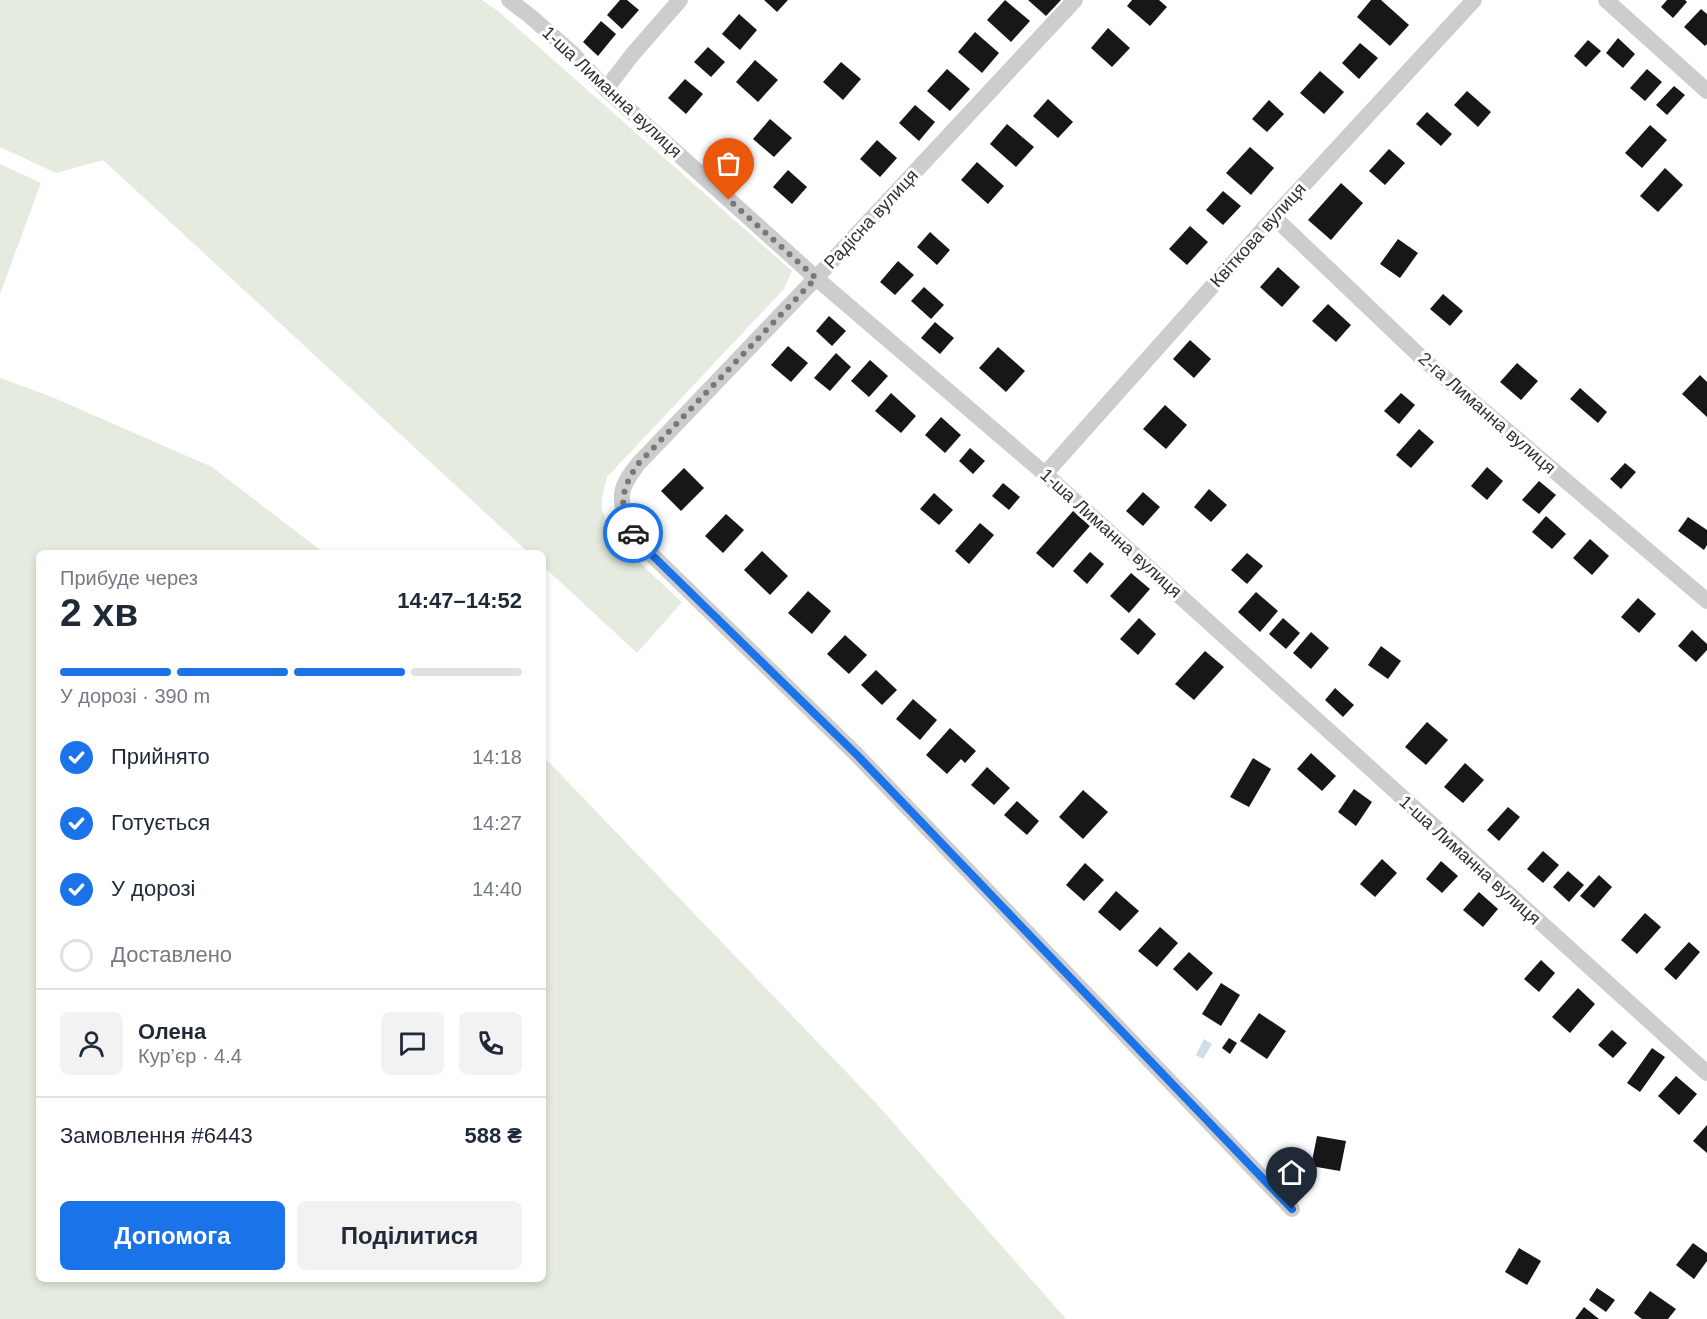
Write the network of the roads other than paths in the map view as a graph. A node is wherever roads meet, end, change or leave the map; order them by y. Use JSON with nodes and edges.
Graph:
{"nodes":[{"id":1,"x":509,"y":0,"type":"edge"},
{"id":2,"x":680,"y":0,"type":"edge"},
{"id":3,"x":1075,"y":0,"type":"edge"},
{"id":4,"x":1474,"y":0,"type":"edge"},
{"id":5,"x":1606,"y":0,"type":"edge"},
{"id":6,"x":606,"y":89,"type":"junction"},
{"id":7,"x":1707,"y":91,"type":"edge"},
{"id":8,"x":1274,"y":217,"type":"junction"},
{"id":9,"x":816,"y":278,"type":"junction"},
{"id":10,"x":1045,"y":474,"type":"junction"},
{"id":11,"x":1707,"y":602,"type":"edge"},
{"id":12,"x":1707,"y":1073,"type":"edge"},
{"id":13,"x":1292,"y":1209,"type":"dead end"}],
"edges":[{"from":1,"to":6,"type":"street","name":"1-ша Лиманна вулиця"},
{"from":2,"to":6,"type":"street"},
{"from":3,"to":9,"type":"street","name":"Радісна вулиця"},
{"from":4,"to":8,"type":"street","name":"Квіткова вулиця"},
{"from":5,"to":7,"type":"street"},
{"from":6,"to":9,"type":"street","name":"1-ша Лиманна вулиця"},
{"from":8,"to":10,"type":"street","name":"Квіткова вулиця"},
{"from":8,"to":11,"type":"street","name":"2-га Лиманна вулиця"},
{"from":9,"to":10,"type":"street","name":"1-ша Лиманна вулиця"},
{"from":9,"to":13,"type":"street","name":"Радісна вулиця"},
{"from":10,"to":12,"type":"street","name":"1-ша Лиманна вулиця"}]}
